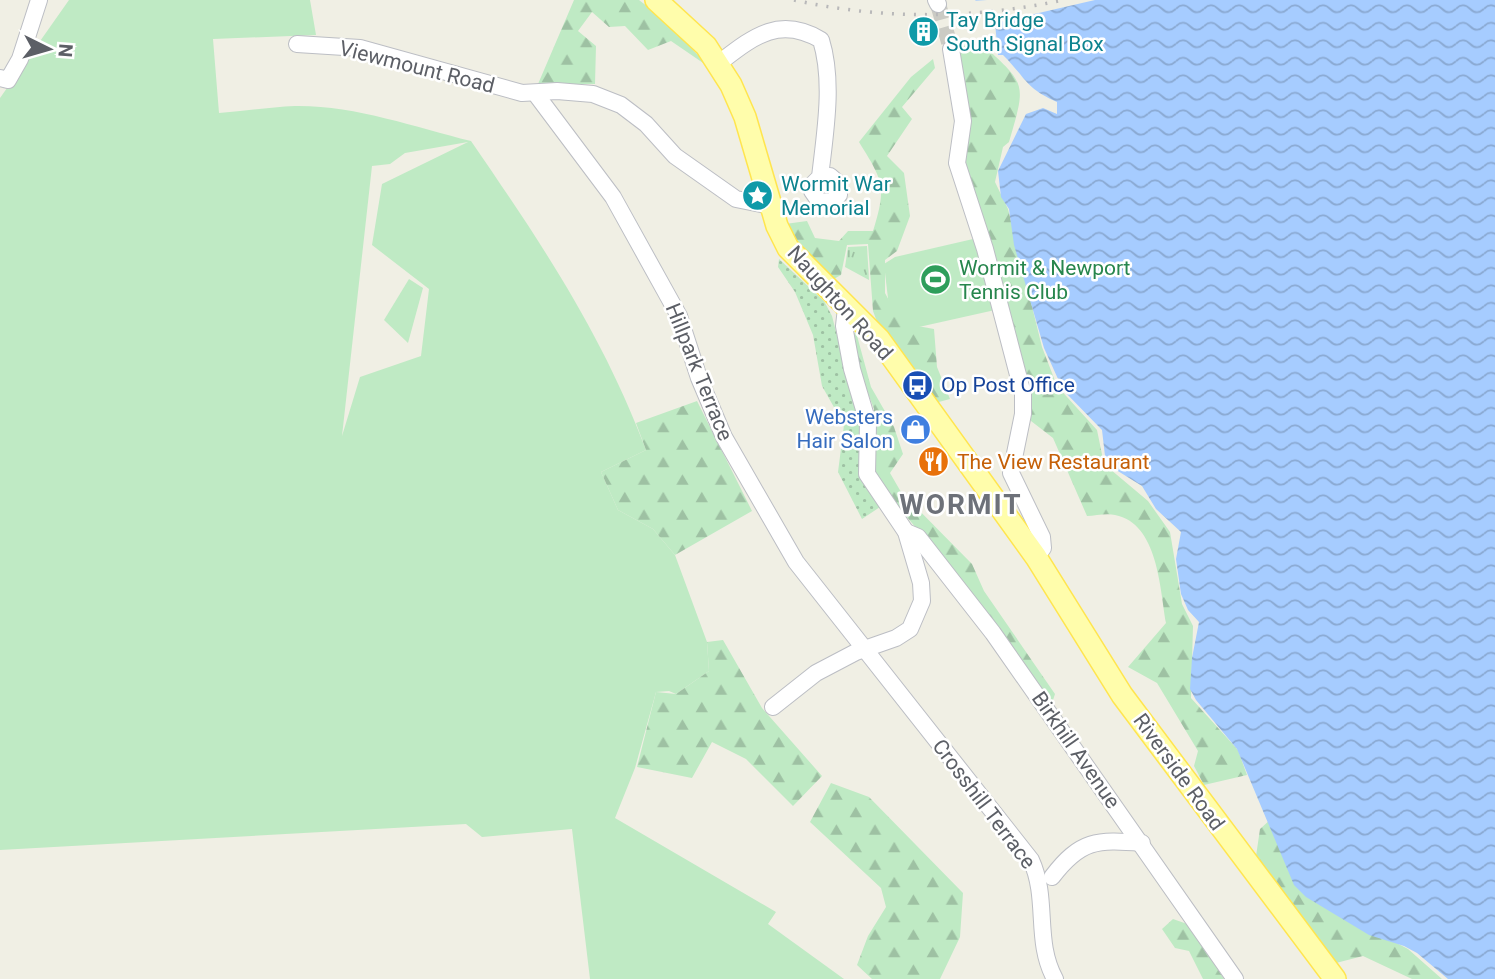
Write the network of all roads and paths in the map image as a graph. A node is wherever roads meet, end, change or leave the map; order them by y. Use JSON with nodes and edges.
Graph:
{"nodes":[{"id":1,"x":39,"y":0,"type":"edge"},
{"id":2,"x":656,"y":0,"type":"edge"},
{"id":3,"x":297,"y":44,"type":"dead end"},
{"id":4,"x":951,"y":48,"type":"tunnel mouth"},
{"id":5,"x":719,"y":63,"type":"junction"},
{"id":6,"x":0,"y":78,"type":"edge"},
{"id":7,"x":535,"y":93,"type":"junction"},
{"id":8,"x":820,"y":177,"type":"dead end"},
{"id":9,"x":771,"y":206,"type":"junction"},
{"id":10,"x":851,"y":314,"type":"junction"},
{"id":11,"x":906,"y":532,"type":"junction"},
{"id":12,"x":1036,"y":557,"type":"junction"},
{"id":13,"x":865,"y":650,"type":"junction"},
{"id":14,"x":773,"y":707,"type":"dead end"},
{"id":15,"x":1142,"y":843,"type":"junction"},
{"id":16,"x":1052,"y":877,"type":"dead end"},
{"id":17,"x":1055,"y":979,"type":"edge"},
{"id":18,"x":1235,"y":979,"type":"edge"},
{"id":19,"x":1335,"y":979,"type":"edge"}],
"edges":[{"from":1,"to":6,"type":"street"},
{"from":2,"to":5,"type":"main road","name":"Naughton Road"},
{"from":3,"to":7,"type":"street","name":"Viewmount Road"},
{"from":4,"to":12,"type":"street"},
{"from":5,"to":8,"type":"street"},
{"from":5,"to":9,"type":"main road","name":"Naughton Road"},
{"from":7,"to":9,"type":"street","name":"Viewmount Road"},
{"from":7,"to":13,"type":"street","name":"Hillpark Terrace"},
{"from":9,"to":10,"type":"main road","name":"Naughton Road"},
{"from":10,"to":11,"type":"street"},
{"from":10,"to":12,"type":"main road","name":"Naughton Road"},
{"from":11,"to":13,"type":"street"},
{"from":11,"to":15,"type":"street","name":"Birkhill Avenue"},
{"from":12,"to":19,"type":"main road","name":"Riverside Road"},
{"from":13,"to":14,"type":"street"},
{"from":13,"to":17,"type":"street","name":"Crosshill Terrace"},
{"from":15,"to":16,"type":"street"},
{"from":15,"to":18,"type":"street","name":"Birkhill Avenue"}]}
